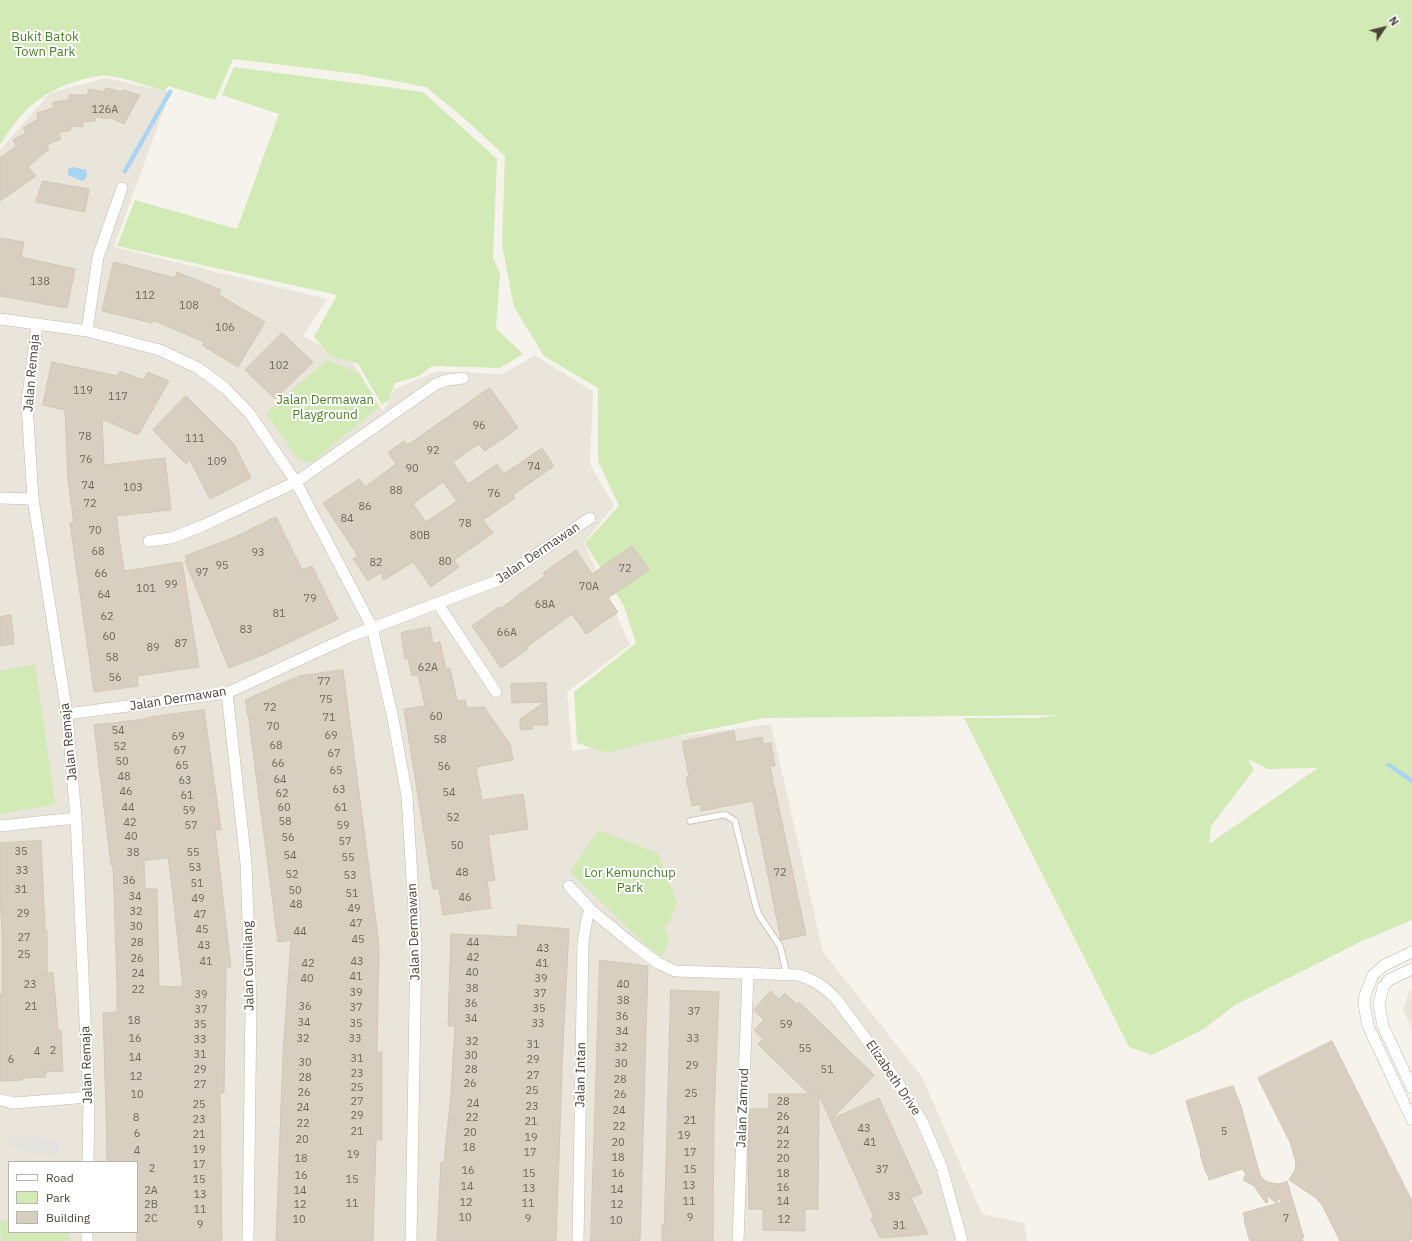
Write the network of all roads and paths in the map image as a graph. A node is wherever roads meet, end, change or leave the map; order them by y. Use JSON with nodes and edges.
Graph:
{"nodes":[{"id":1,"x":122,"y":188,"type":"dead end"},
{"id":2,"x":0,"y":319,"type":"edge"},
{"id":3,"x":37,"y":324,"type":"junction"},
{"id":4,"x":87,"y":331,"type":"junction"},
{"id":5,"x":463,"y":378,"type":"dead end"},
{"id":6,"x":296,"y":482,"type":"junction"},
{"id":7,"x":0,"y":498,"type":"edge"},
{"id":8,"x":33,"y":499,"type":"junction"},
{"id":9,"x":590,"y":518,"type":"dead end"},
{"id":10,"x":149,"y":541,"type":"dead end"},
{"id":11,"x":438,"y":604,"type":"junction"},
{"id":12,"x":372,"y":627,"type":"junction"},
{"id":13,"x":496,"y":692,"type":"dead end"},
{"id":14,"x":227,"y":693,"type":"junction"},
{"id":15,"x":67,"y":714,"type":"junction"},
{"id":16,"x":76,"y":818,"type":"junction"},
{"id":17,"x":690,"y":821,"type":"dead end"},
{"id":18,"x":0,"y":826,"type":"edge"},
{"id":19,"x":569,"y":886,"type":"dead end"},
{"id":20,"x":591,"y":910,"type":"junction"},
{"id":21,"x":1412,"y":952,"type":"edge"},
{"id":22,"x":1412,"y":969,"type":"edge"},
{"id":23,"x":748,"y":974,"type":"junction"},
{"id":24,"x":787,"y":975,"type":"junction"},
{"id":25,"x":1412,"y":1088,"type":"edge"},
{"id":26,"x":89,"y":1097,"type":"junction"},
{"id":27,"x":0,"y":1100,"type":"edge"},
{"id":28,"x":1412,"y":1120,"type":"edge"},
{"id":29,"x":88,"y":1161,"type":"edge"},
{"id":30,"x":248,"y":1241,"type":"edge"},
{"id":31,"x":411,"y":1241,"type":"edge"},
{"id":32,"x":578,"y":1241,"type":"edge"},
{"id":33,"x":738,"y":1241,"type":"edge"},
{"id":34,"x":962,"y":1241,"type":"edge"}],
"edges":[{"from":1,"to":4,"type":"street"},
{"from":2,"to":3,"type":"street","name":"Jalan Dermawan"},
{"from":3,"to":4,"type":"street","name":"Jalan Dermawan"},
{"from":3,"to":8,"type":"street","name":"Jalan Remaja"},
{"from":4,"to":6,"type":"street","name":"Jalan Dermawan"},
{"from":5,"to":6,"type":"street"},
{"from":6,"to":10,"type":"street"},
{"from":6,"to":12,"type":"street","name":"Jalan Dermawan"},
{"from":7,"to":8,"type":"street"},
{"from":8,"to":15,"type":"street","name":"Jalan Remaja"},
{"from":9,"to":11,"type":"street","name":"Jalan Dermawan"},
{"from":11,"to":12,"type":"street","name":"Jalan Dermawan"},
{"from":11,"to":13,"type":"street"},
{"from":12,"to":14,"type":"street","name":"Jalan Dermawan"},
{"from":12,"to":31,"type":"street","name":"Jalan Dermawan"},
{"from":14,"to":15,"type":"street","name":"Jalan Dermawan"},
{"from":14,"to":30,"type":"street","name":"Jalan Gumilang"},
{"from":15,"to":16,"type":"street","name":"Jalan Remaja"},
{"from":16,"to":18,"type":"street"},
{"from":16,"to":26,"type":"street","name":"Jalan Remaja"},
{"from":17,"to":24,"type":"lane"},
{"from":19,"to":20,"type":"street","name":"Elizabeth Drive"},
{"from":20,"to":23,"type":"street","name":"Elizabeth Drive"},
{"from":20,"to":32,"type":"street","name":"Jalan Intan"},
{"from":21,"to":28,"type":"street"},
{"from":22,"to":25,"type":"street"},
{"from":23,"to":24,"type":"street","name":"Elizabeth Drive"},
{"from":23,"to":33,"type":"street","name":"Jalan Zamrud"},
{"from":24,"to":34,"type":"street","name":"Elizabeth Drive"},
{"from":26,"to":27,"type":"street"},
{"from":26,"to":29,"type":"street","name":"Jalan Remaja"}]}
